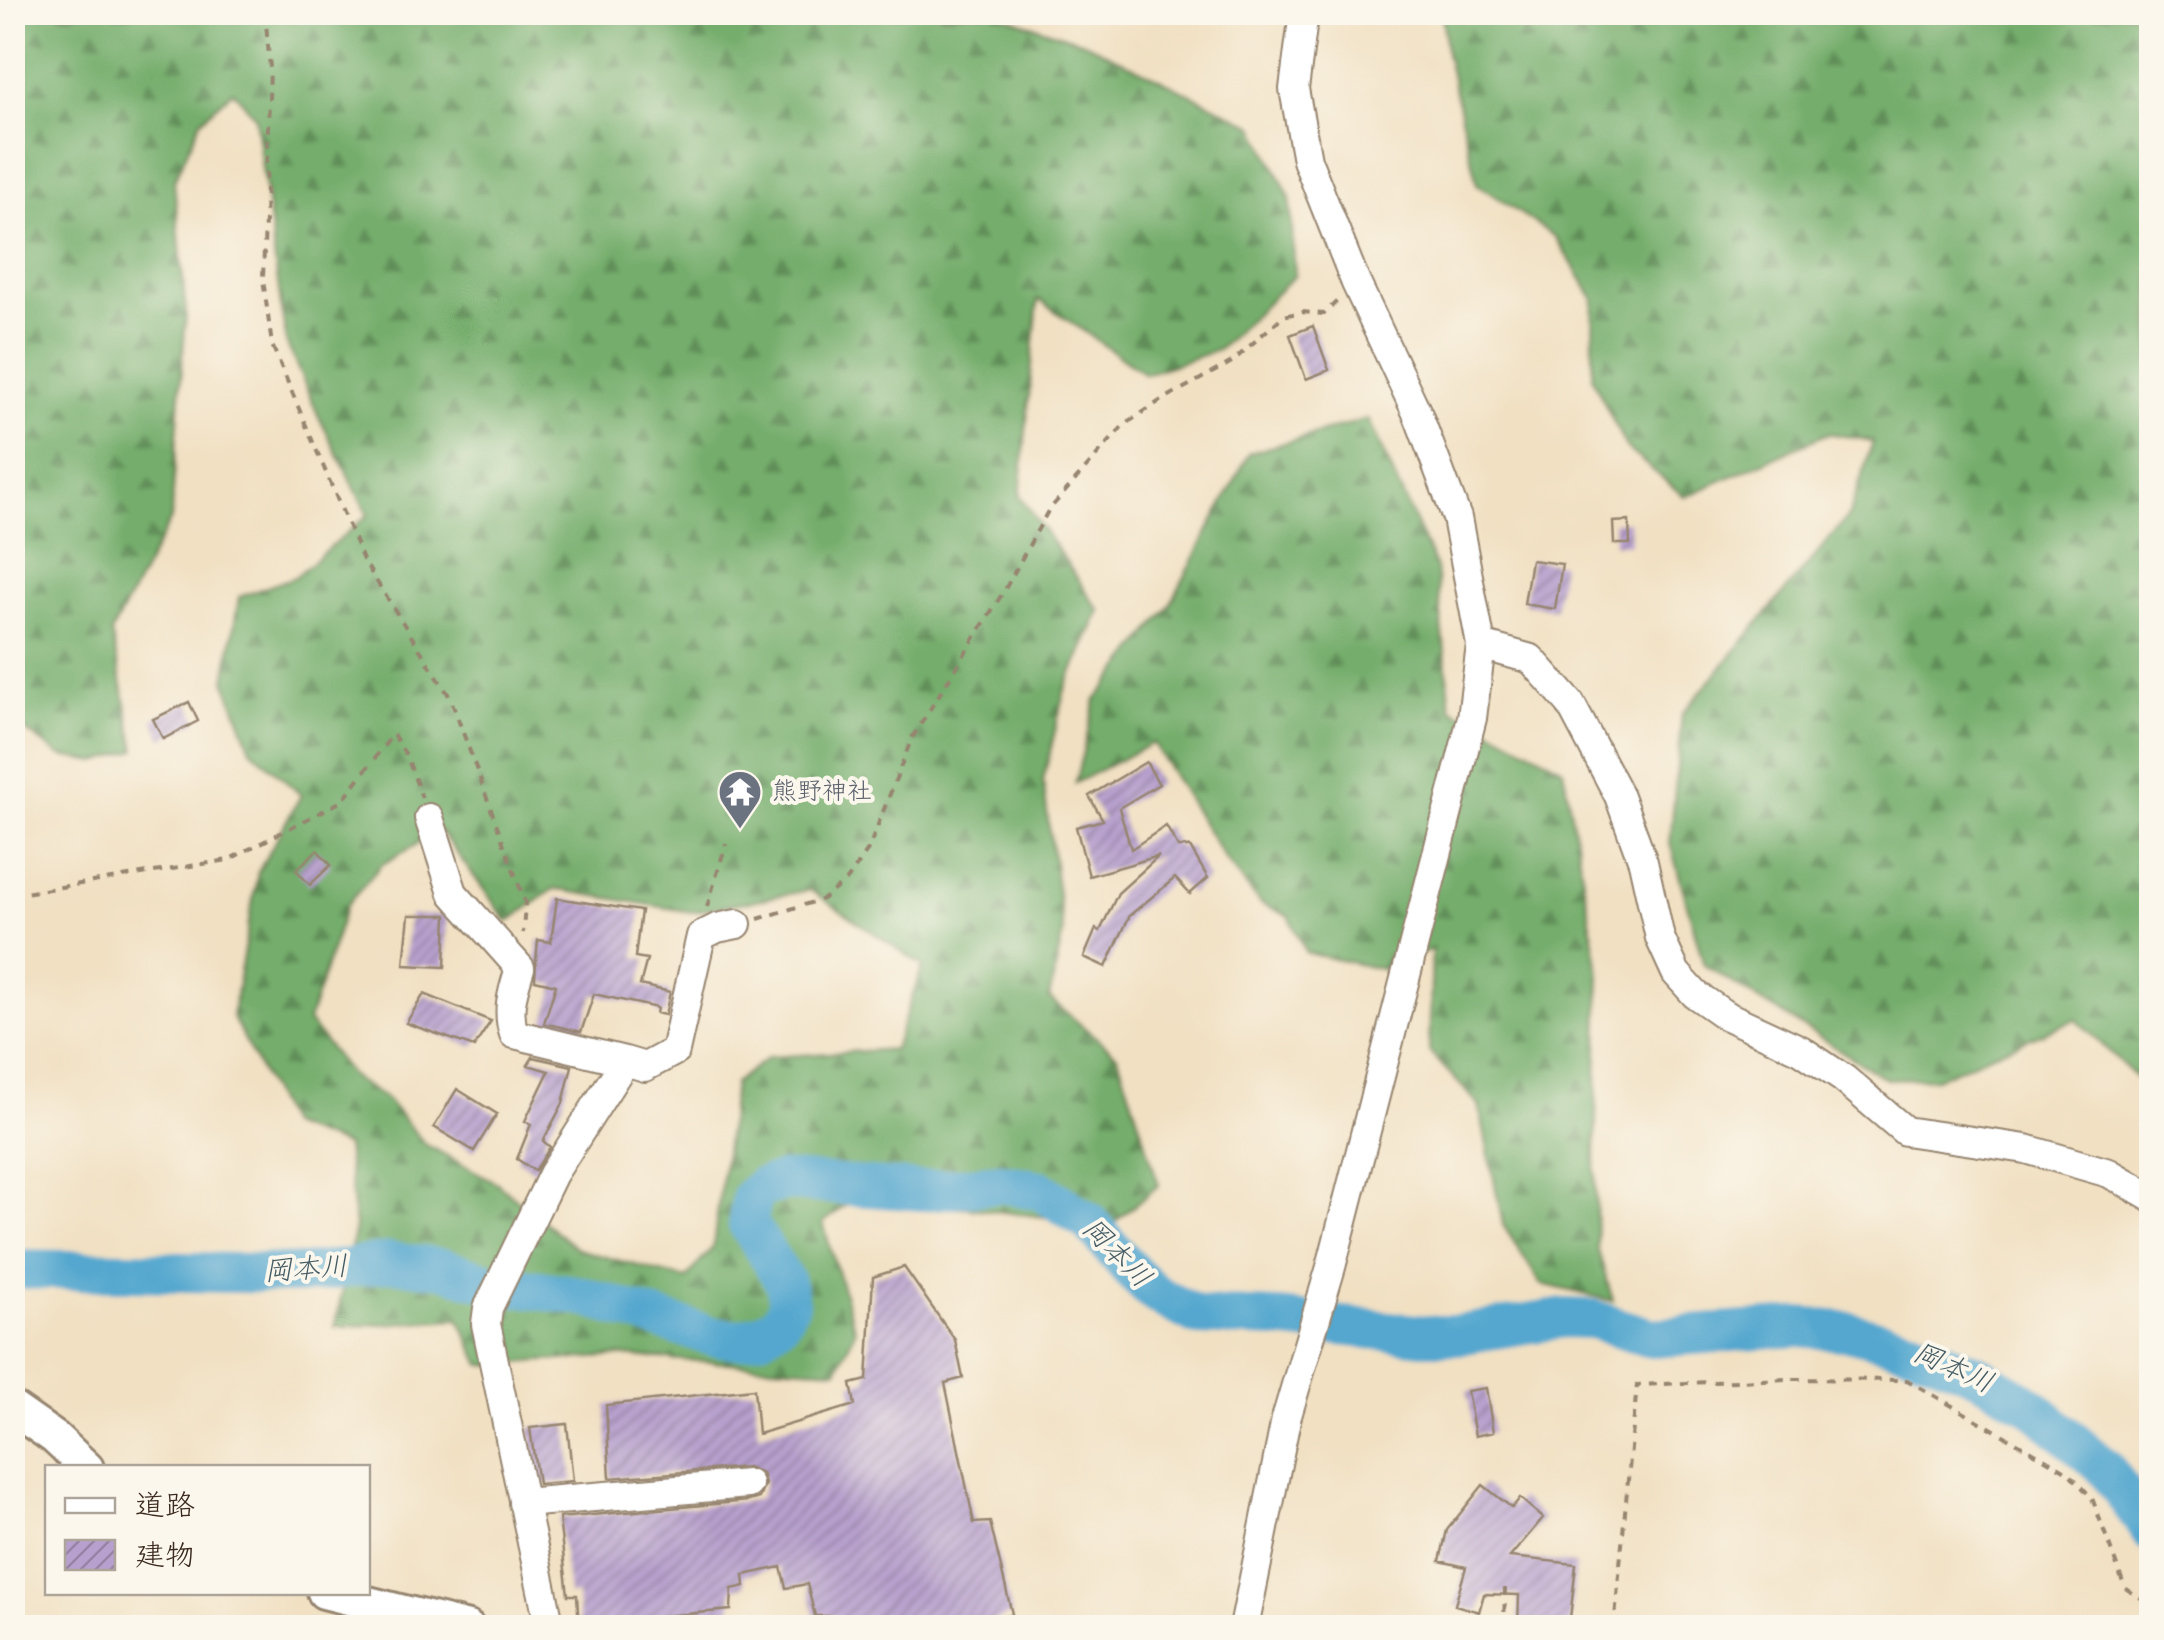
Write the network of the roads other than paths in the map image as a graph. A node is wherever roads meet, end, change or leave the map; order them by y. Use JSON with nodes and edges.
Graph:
{"nodes":[{"id":1,"x":1304,"y":12,"type":"edge"},
{"id":2,"x":1481,"y":645,"type":"junction"},
{"id":3,"x":429,"y":818,"type":"road end"},
{"id":4,"x":737,"y":924,"type":"road end"},
{"id":5,"x":625,"y":1061,"type":"junction"},
{"id":6,"x":2152,"y":1198,"type":"edge"},
{"id":7,"x":12,"y":1408,"type":"edge"},
{"id":8,"x":85,"y":1465,"type":"edge"},
{"id":9,"x":748,"y":1484,"type":"dead end"},
{"id":10,"x":524,"y":1502,"type":"junction"},
{"id":11,"x":336,"y":1595,"type":"edge"},
{"id":12,"x":468,"y":1628,"type":"edge"},
{"id":13,"x":550,"y":1628,"type":"edge"},
{"id":14,"x":1244,"y":1628,"type":"edge"}],
"edges":[{"from":1,"to":2,"type":"street"},
{"from":2,"to":6,"type":"street"},
{"from":2,"to":14,"type":"street"},
{"from":3,"to":5,"type":"street"},
{"from":4,"to":5,"type":"street"},
{"from":5,"to":10,"type":"street"},
{"from":7,"to":8,"type":"main road"},
{"from":9,"to":10,"type":"street"},
{"from":10,"to":13,"type":"street"},
{"from":11,"to":12,"type":"main road"}]}
